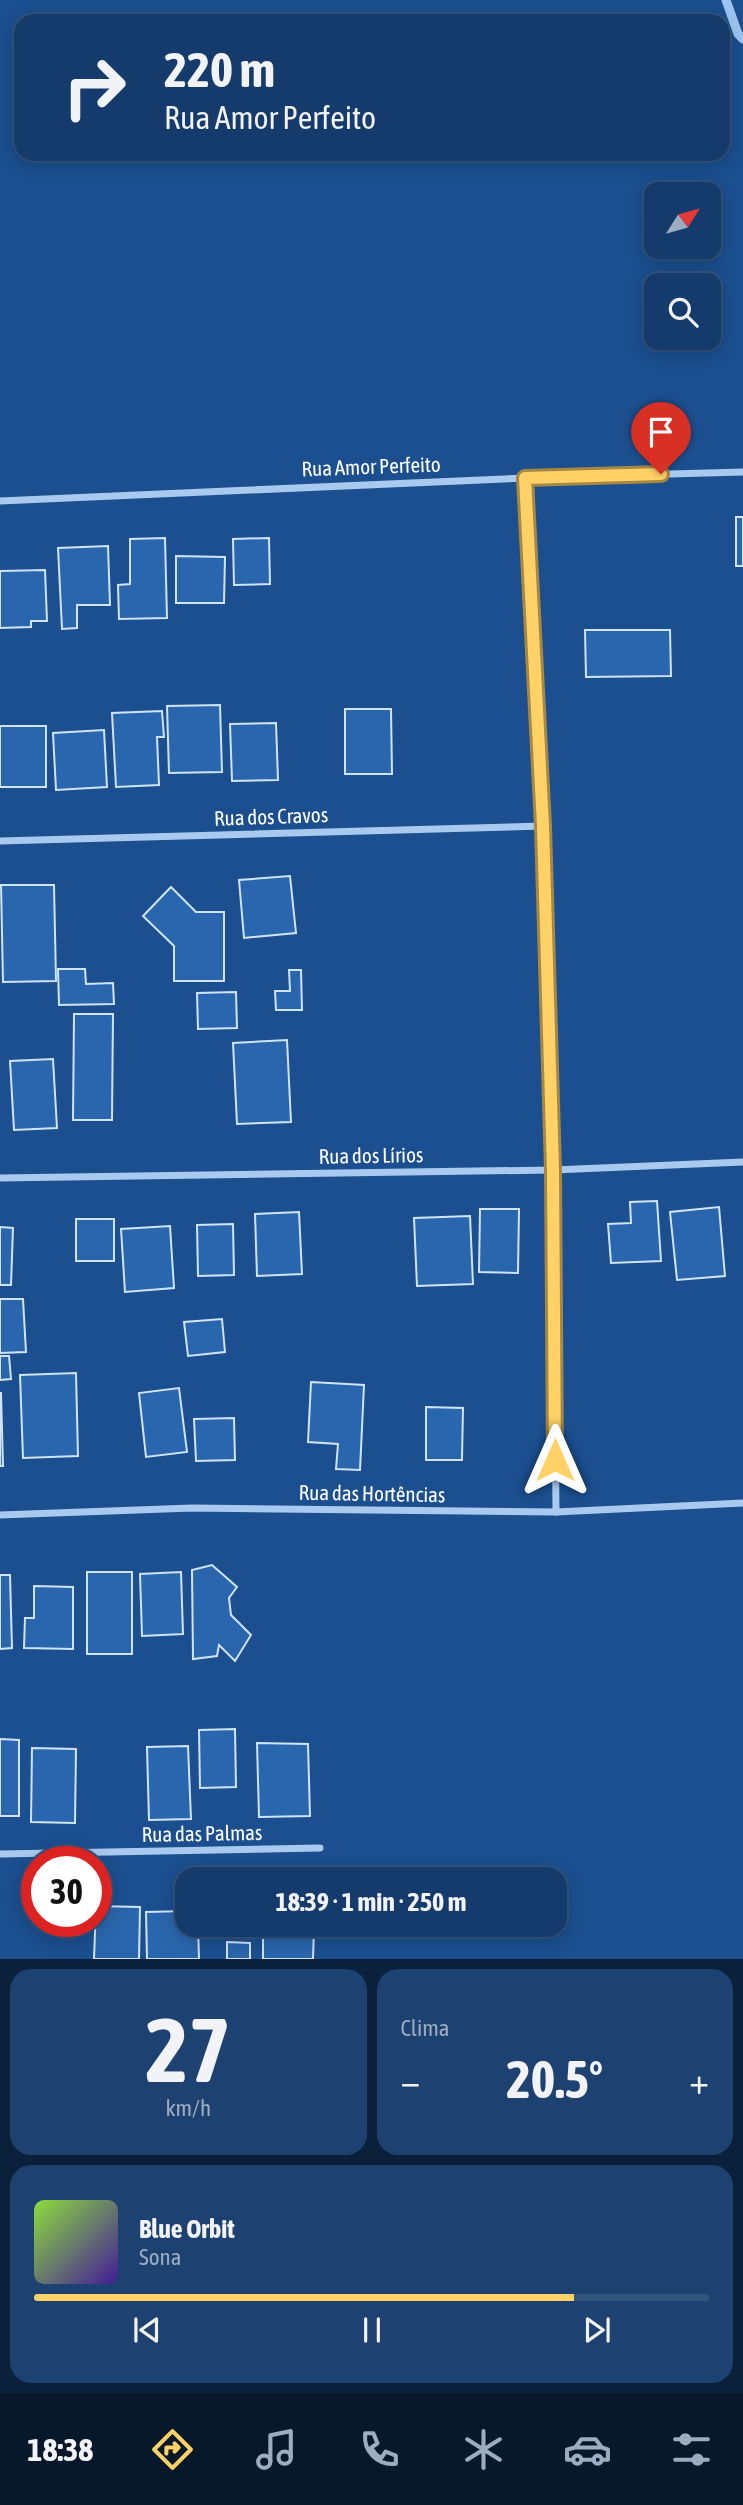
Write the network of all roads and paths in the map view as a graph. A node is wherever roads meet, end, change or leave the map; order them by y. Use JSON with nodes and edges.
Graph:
{"nodes":[{"id":1,"x":743,"y":472,"type":"edge"},
{"id":2,"x":525,"y":478,"type":"junction"},
{"id":3,"x":0,"y":501,"type":"edge"},
{"id":4,"x":543,"y":826,"type":"junction"},
{"id":5,"x":0,"y":841,"type":"edge"},
{"id":6,"x":743,"y":1162,"type":"edge"},
{"id":7,"x":553,"y":1170,"type":"junction"},
{"id":8,"x":0,"y":1178,"type":"edge"},
{"id":9,"x":743,"y":1503,"type":"edge"},
{"id":10,"x":556,"y":1512,"type":"junction"},
{"id":11,"x":0,"y":1515,"type":"edge"},
{"id":12,"x":320,"y":1848,"type":"dead end"},
{"id":13,"x":0,"y":1854,"type":"edge"}],
"edges":[{"from":1,"to":2,"type":"street","name":"Rua Amor Perfeito"},
{"from":2,"to":3,"type":"street","name":"Rua Amor Perfeito"},
{"from":2,"to":4,"type":"street"},
{"from":4,"to":5,"type":"street","name":"Rua dos Cravos"},
{"from":4,"to":7,"type":"street"},
{"from":6,"to":7,"type":"street","name":"Rua dos Lírios"},
{"from":7,"to":8,"type":"street","name":"Rua dos Lírios"},
{"from":7,"to":10,"type":"street"},
{"from":9,"to":10,"type":"street","name":"Rua das Hortências"},
{"from":10,"to":11,"type":"street","name":"Rua das Hortências"},
{"from":12,"to":13,"type":"street","name":"Rua das Palmas"}]}
